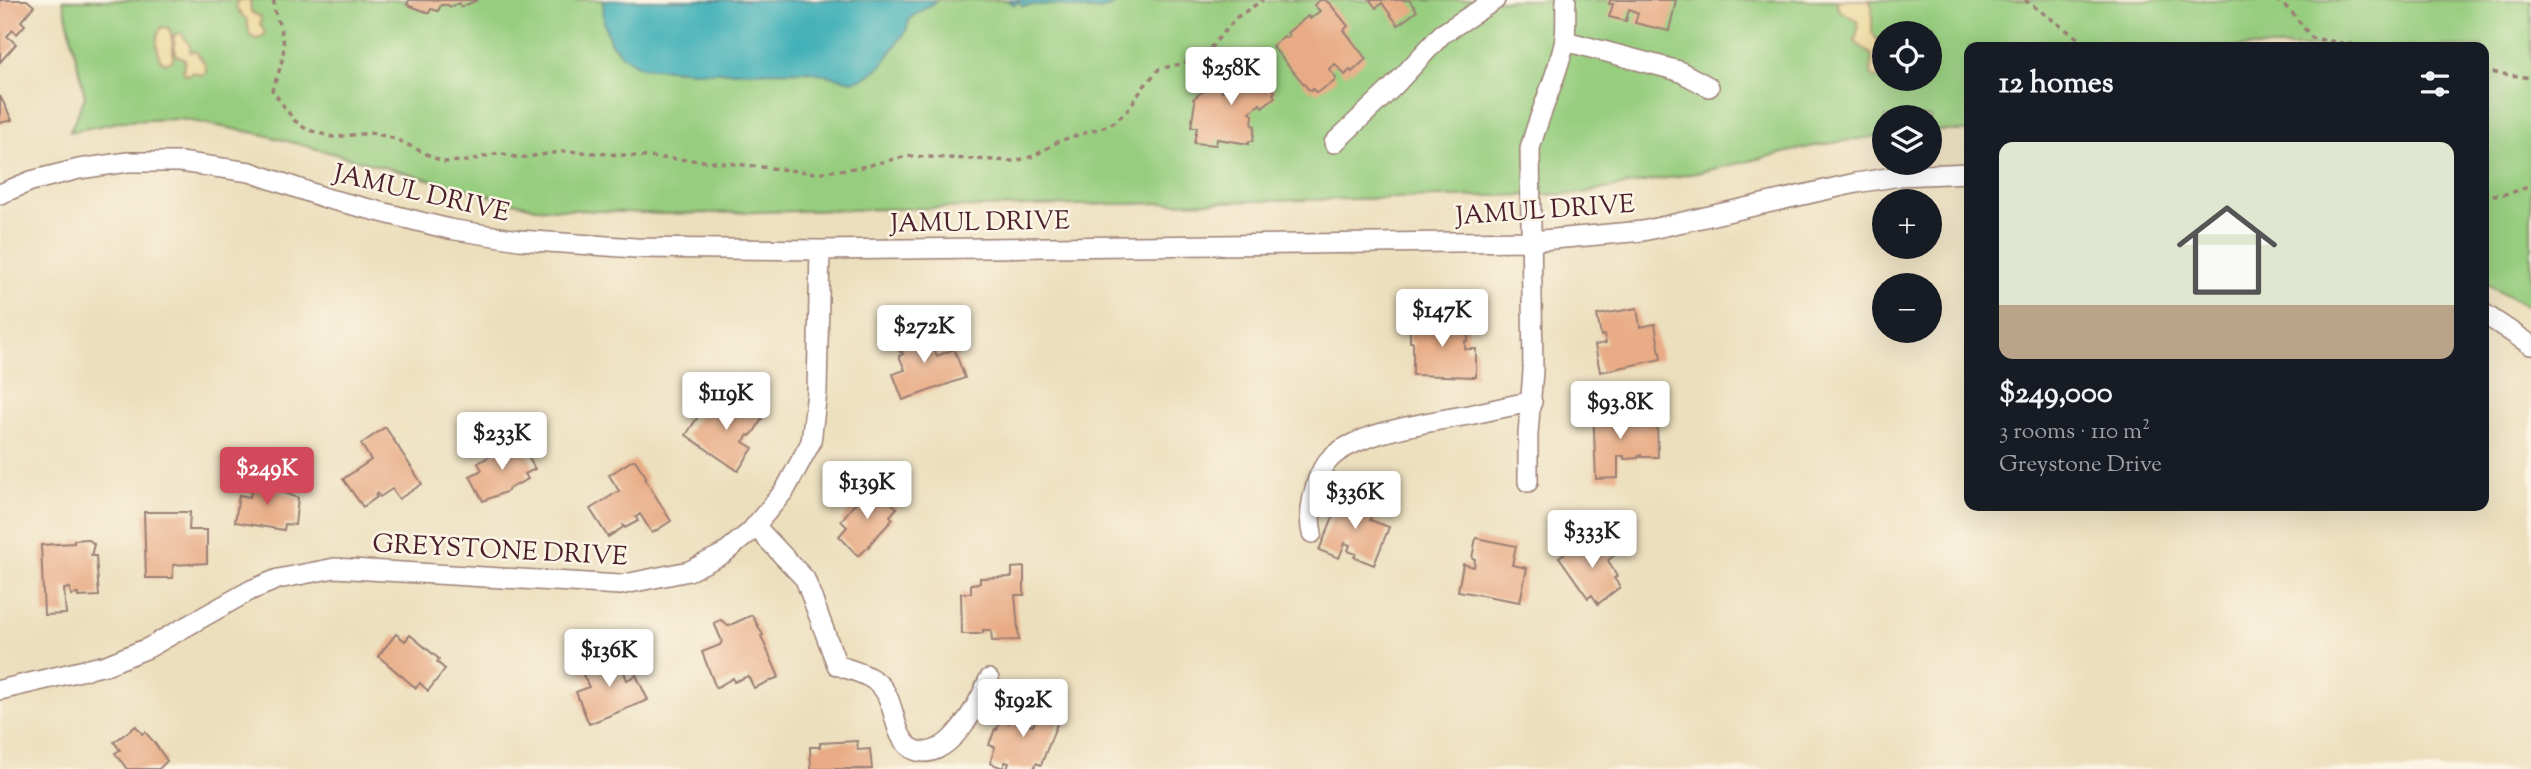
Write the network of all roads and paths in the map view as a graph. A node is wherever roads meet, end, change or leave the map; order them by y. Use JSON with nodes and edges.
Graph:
{"nodes":[{"id":1,"x":274,"y":0,"type":"edge"},
{"id":2,"x":1263,"y":0,"type":"edge"},
{"id":3,"x":1495,"y":0,"type":"edge"},
{"id":4,"x":1566,"y":0,"type":"edge"},
{"id":5,"x":2025,"y":0,"type":"edge"},
{"id":6,"x":2276,"y":0,"type":"edge"},
{"id":7,"x":1565,"y":41,"type":"junction"},
{"id":8,"x":2083,"y":42,"type":"edge"},
{"id":9,"x":2336,"y":42,"type":"edge"},
{"id":10,"x":2489,"y":72,"type":"edge"},
{"id":11,"x":2531,"y":78,"type":"edge"},
{"id":12,"x":1709,"y":87,"type":"dead end"},
{"id":13,"x":1334,"y":143,"type":"dead end"},
{"id":14,"x":1964,"y":173,"type":"edge"},
{"id":15,"x":2531,"y":186,"type":"edge"},
{"id":16,"x":2489,"y":193,"type":"edge"},
{"id":17,"x":0,"y":194,"type":"edge"},
{"id":18,"x":1531,"y":241,"type":"junction"},
{"id":19,"x":820,"y":250,"type":"junction"},
{"id":20,"x":2489,"y":317,"type":"edge"},
{"id":21,"x":2531,"y":345,"type":"edge"},
{"id":22,"x":1532,"y":402,"type":"junction"},
{"id":23,"x":1528,"y":482,"type":"dead end"},
{"id":24,"x":755,"y":526,"type":"junction"},
{"id":25,"x":1312,"y":533,"type":"dead end"},
{"id":26,"x":989,"y":679,"type":"dead end"},
{"id":27,"x":0,"y":690,"type":"edge"}],
"edges":[{"from":1,"to":2,"type":"path"},
{"from":3,"to":13,"type":"street"},
{"from":4,"to":7,"type":"street"},
{"from":5,"to":8,"type":"path"},
{"from":6,"to":9,"type":"path"},
{"from":7,"to":12,"type":"street"},
{"from":7,"to":18,"type":"street"},
{"from":10,"to":11,"type":"path"},
{"from":14,"to":18,"type":"street","name":"JAMUL DRIVE"},
{"from":15,"to":16,"type":"path"},
{"from":17,"to":19,"type":"street","name":"JAMUL DRIVE"},
{"from":18,"to":19,"type":"street","name":"JAMUL DRIVE"},
{"from":18,"to":22,"type":"street"},
{"from":19,"to":24,"type":"street","name":"GREYSTONE DRIVE"},
{"from":20,"to":21,"type":"street"},
{"from":22,"to":23,"type":"street"},
{"from":22,"to":25,"type":"street"},
{"from":24,"to":26,"type":"street"},
{"from":24,"to":27,"type":"street","name":"GREYSTONE DRIVE"}]}
